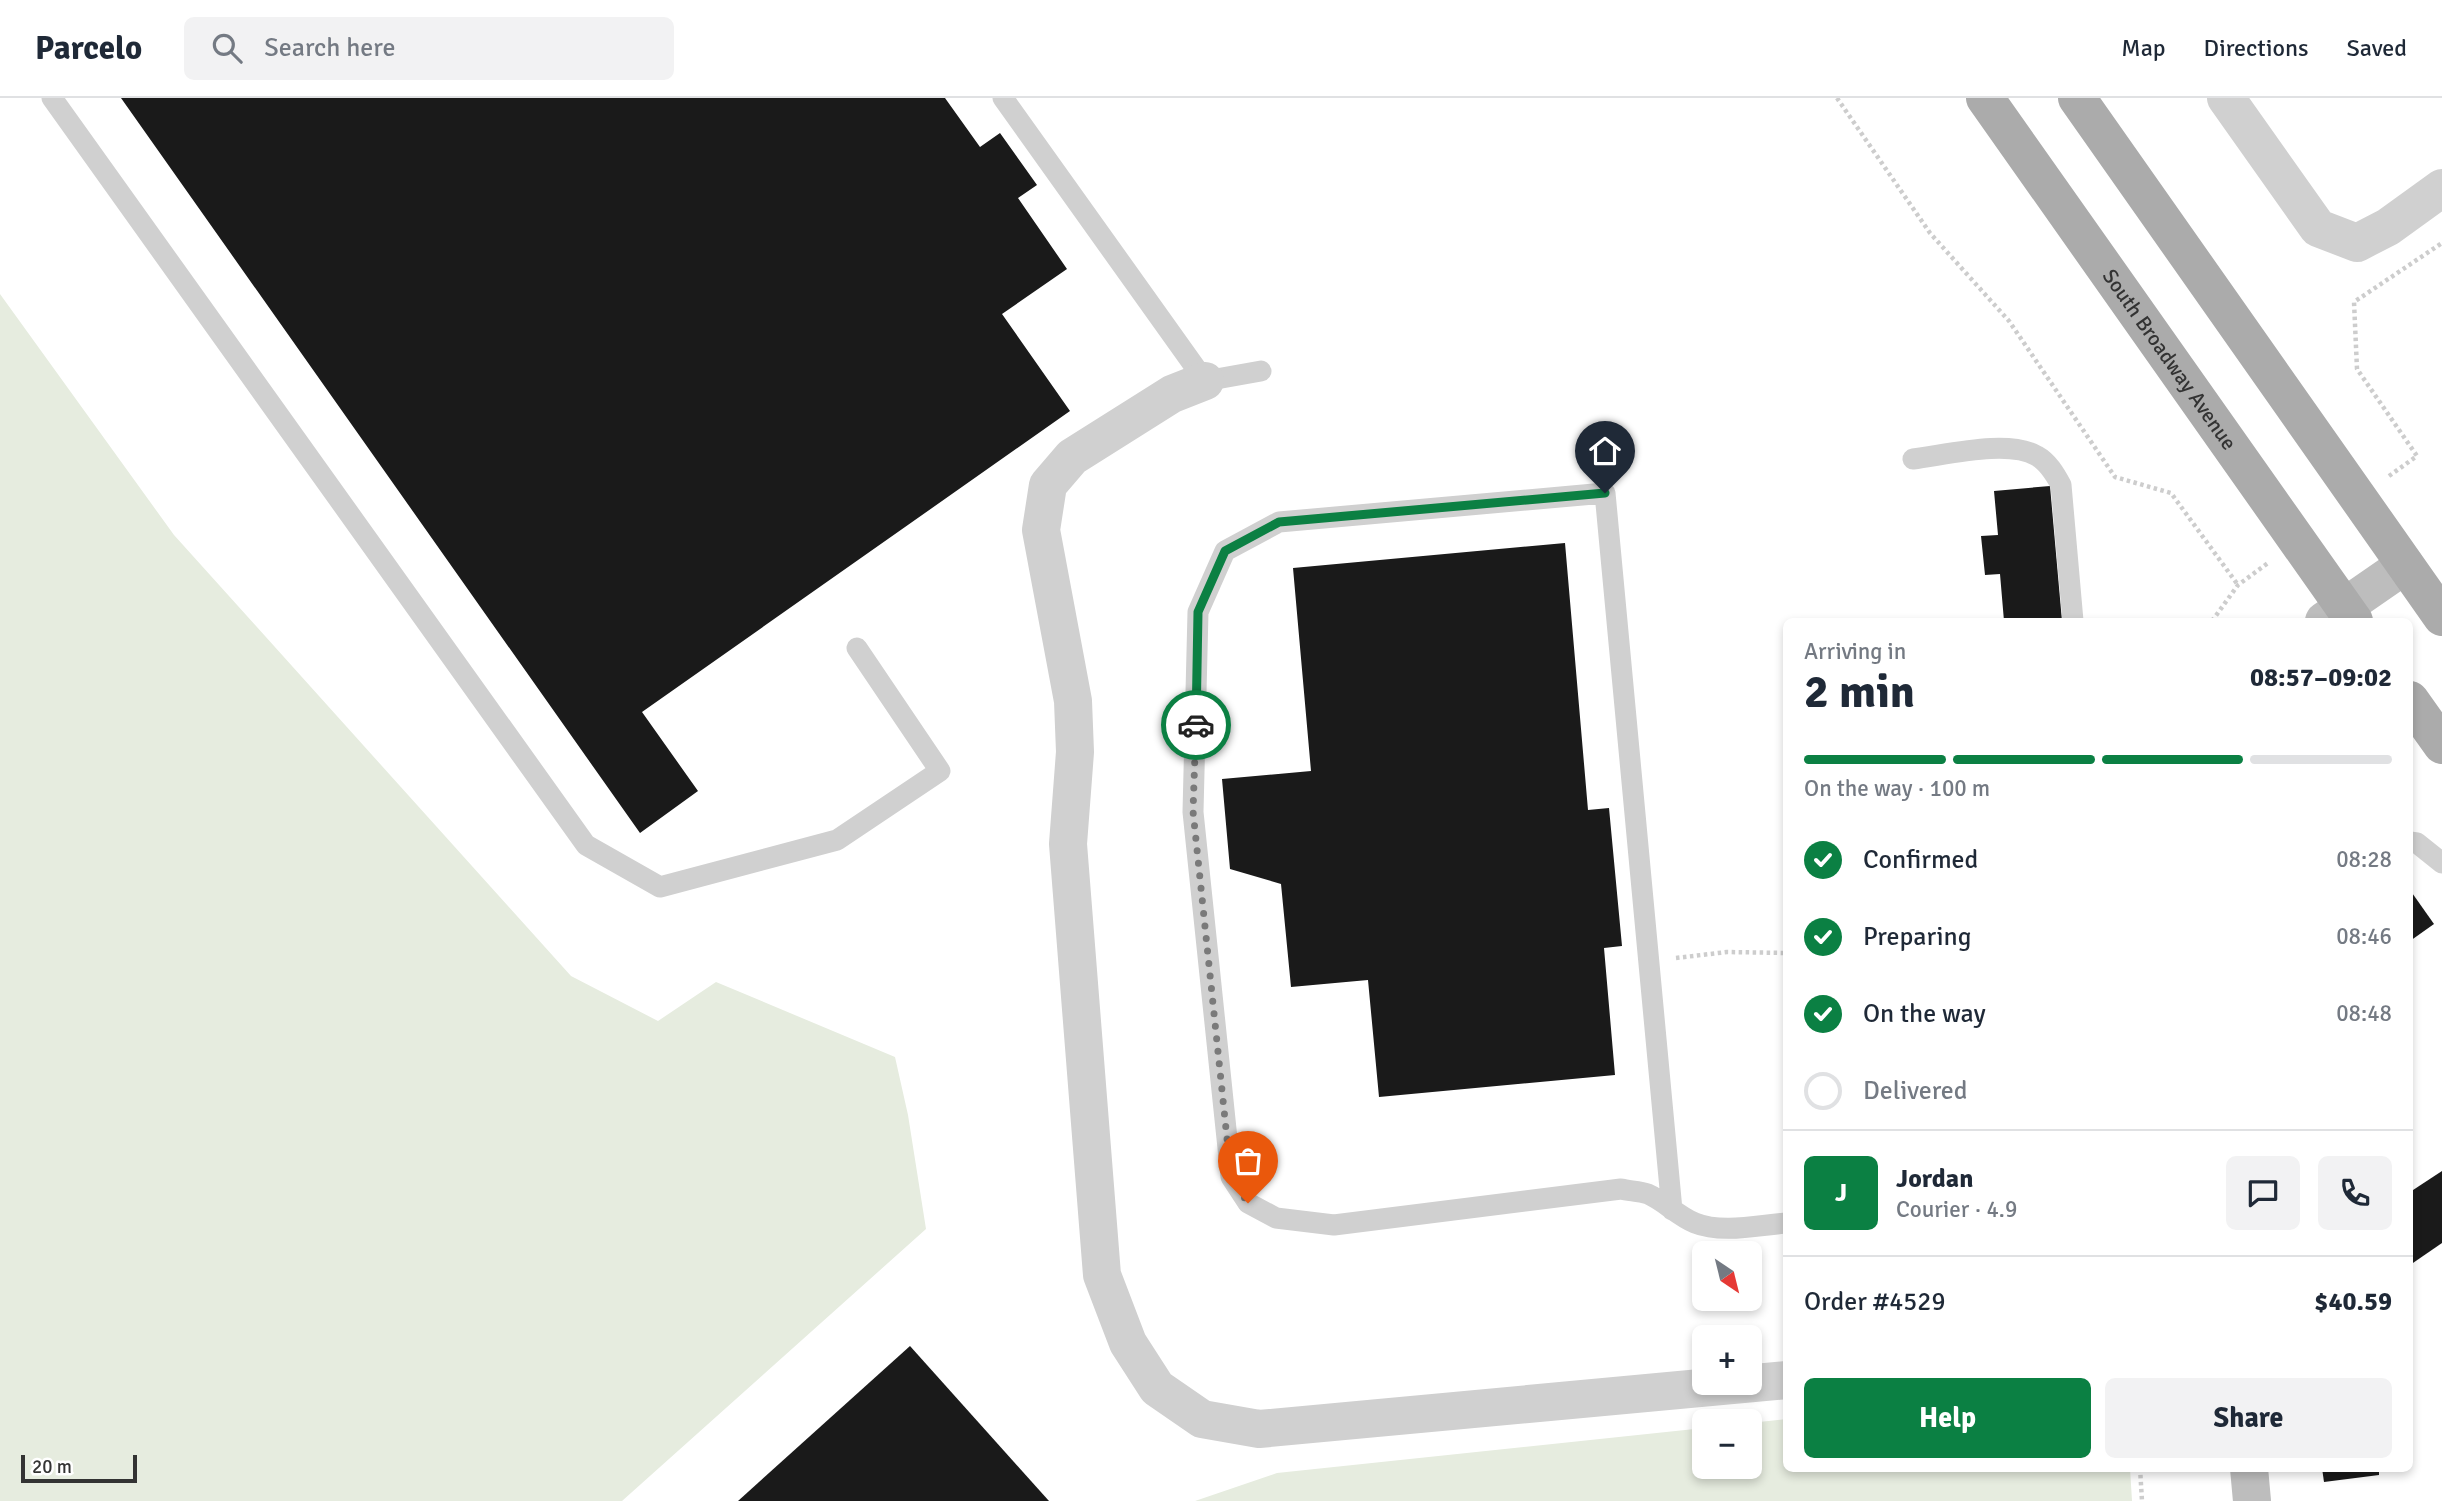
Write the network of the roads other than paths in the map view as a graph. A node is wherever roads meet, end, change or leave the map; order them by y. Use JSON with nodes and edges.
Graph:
{"nodes":[{"id":1,"x":52,"y":98,"type":"edge"},
{"id":2,"x":1003,"y":98,"type":"edge"},
{"id":3,"x":1984,"y":98,"type":"edge"},
{"id":4,"x":2077,"y":98,"type":"edge"},
{"id":5,"x":2226,"y":98,"type":"edge"},
{"id":6,"x":2442,"y":188,"type":"edge"},
{"id":7,"x":1261,"y":371,"type":"dead end"},
{"id":8,"x":1205,"y":381,"type":"junction"},
{"id":9,"x":1913,"y":459,"type":"dead end"},
{"id":10,"x":2405,"y":565,"type":"junction"},
{"id":11,"x":2341,"y":617,"type":"edge"},
{"id":12,"x":2442,"y":617,"type":"edge"},
{"id":13,"x":2073,"y":618,"type":"edge"},
{"id":14,"x":857,"y":648,"type":"dead end"},
{"id":15,"x":2413,"y":704,"type":"edge"},
{"id":16,"x":2442,"y":745,"type":"edge"},
{"id":17,"x":2413,"y":842,"type":"edge"},
{"id":18,"x":2442,"y":863,"type":"edge"},
{"id":19,"x":1672,"y":1210,"type":"junction"},
{"id":20,"x":1783,"y":1223,"type":"edge"},
{"id":21,"x":1783,"y":1380,"type":"edge"},
{"id":22,"x":2249,"y":1472,"type":"edge"},
{"id":23,"x":2252,"y":1501,"type":"edge"}],
"edges":[{"from":1,"to":14,"type":"lane"},
{"from":2,"to":8,"type":"lane"},
{"from":3,"to":11,"type":"main road","name":"South Broadway Avenue"},
{"from":4,"to":10,"type":"main road"},
{"from":5,"to":6,"type":"street"},
{"from":7,"to":8,"type":"lane"},
{"from":8,"to":21,"type":"street"},
{"from":9,"to":13,"type":"lane"},
{"from":10,"to":11,"type":"main road"},
{"from":10,"to":12,"type":"main road"},
{"from":15,"to":16,"type":"main road"},
{"from":17,"to":18,"type":"lane"},
{"from":19,"to":19,"type":"lane"},
{"from":19,"to":20,"type":"lane"},
{"from":22,"to":23,"type":"main road"}]}
